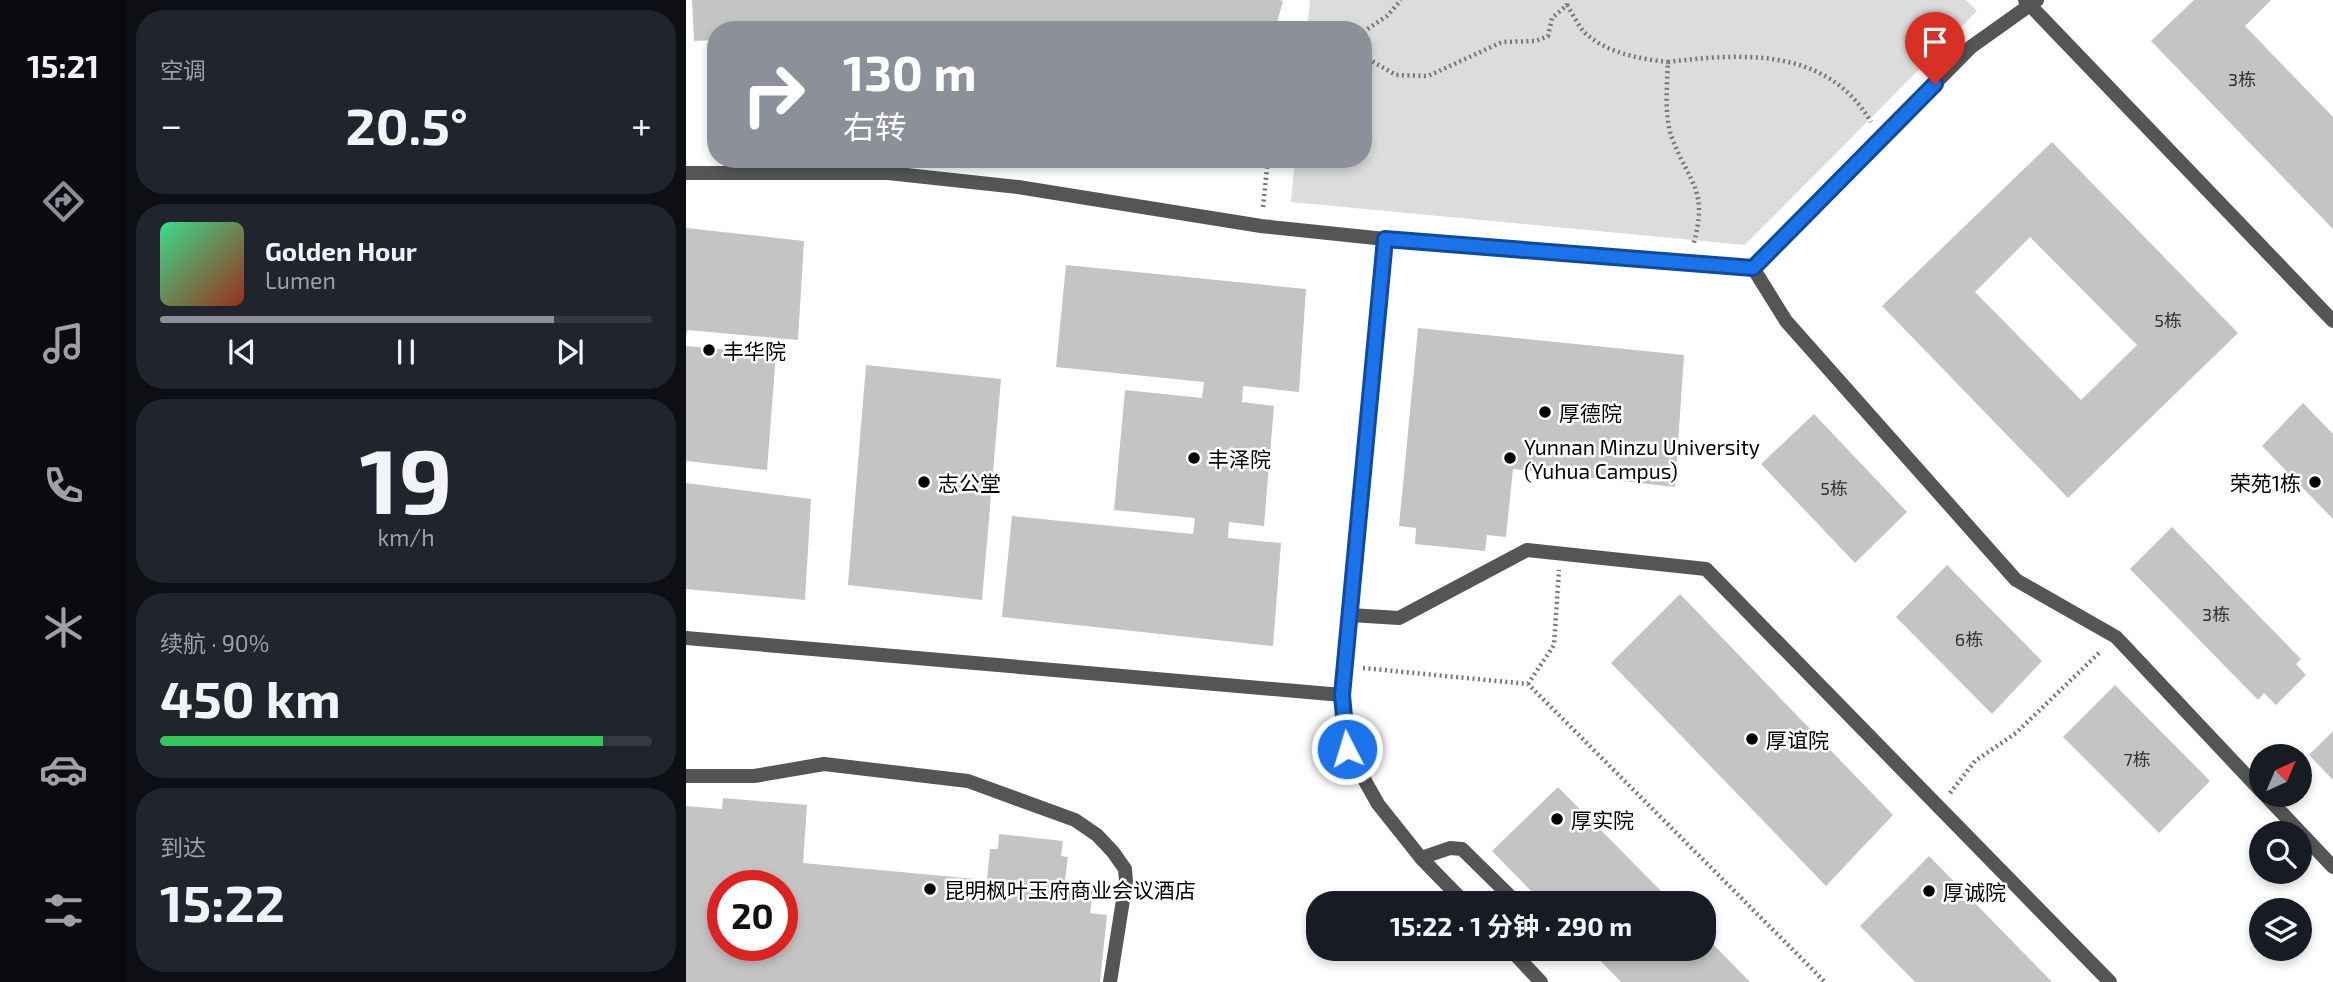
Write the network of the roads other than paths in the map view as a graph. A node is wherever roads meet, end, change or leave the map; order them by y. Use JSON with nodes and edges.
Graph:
{"nodes":[{"id":1,"x":2031,"y":2,"type":"edge"},
{"id":2,"x":686,"y":173,"type":"edge"},
{"id":3,"x":1385,"y":239,"type":"junction"},
{"id":4,"x":1753,"y":268,"type":"junction"},
{"id":5,"x":2333,"y":321,"type":"edge"},
{"id":6,"x":1350,"y":615,"type":"junction"},
{"id":7,"x":686,"y":638,"type":"edge"},
{"id":8,"x":1342,"y":695,"type":"junction"},
{"id":9,"x":686,"y":776,"type":"edge"},
{"id":10,"x":2249,"y":778,"type":"edge"},
{"id":11,"x":2276,"y":807,"type":"edge"},
{"id":12,"x":1421,"y":858,"type":"junction"},
{"id":13,"x":2333,"y":867,"type":"edge"},
{"id":14,"x":1453,"y":891,"type":"edge"},
{"id":15,"x":1505,"y":891,"type":"edge"},
{"id":16,"x":1522,"y":961,"type":"edge"},
{"id":17,"x":1110,"y":982,"type":"edge"},
{"id":18,"x":1542,"y":982,"type":"edge"},
{"id":19,"x":2110,"y":982,"type":"edge"}],
"edges":[{"from":1,"to":4,"type":"lane"},
{"from":1,"to":5,"type":"lane"},
{"from":2,"to":3,"type":"lane"},
{"from":3,"to":4,"type":"lane"},
{"from":3,"to":6,"type":"lane"},
{"from":4,"to":10,"type":"lane"},
{"from":6,"to":8,"type":"lane"},
{"from":6,"to":19,"type":"lane"},
{"from":7,"to":8,"type":"lane"},
{"from":8,"to":12,"type":"lane"},
{"from":9,"to":17,"type":"lane"},
{"from":11,"to":13,"type":"lane"},
{"from":12,"to":14,"type":"lane"},
{"from":12,"to":15,"type":"lane"},
{"from":16,"to":18,"type":"lane"}]}
